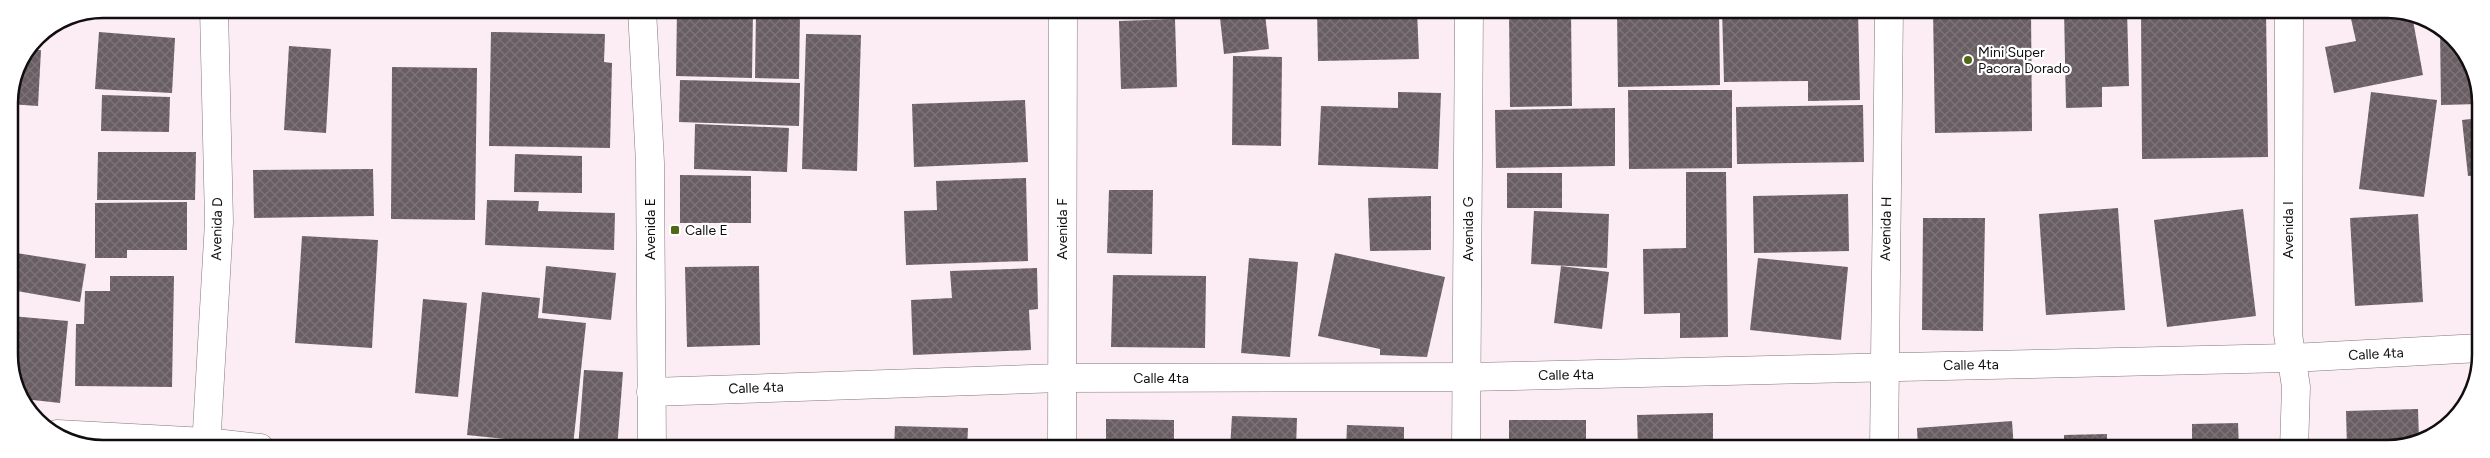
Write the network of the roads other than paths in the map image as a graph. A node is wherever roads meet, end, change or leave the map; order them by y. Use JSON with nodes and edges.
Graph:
{"nodes":[{"id":1,"x":214,"y":18,"type":"edge"},
{"id":2,"x":642,"y":18,"type":"edge"},
{"id":3,"x":1062,"y":18,"type":"edge"},
{"id":4,"x":1469,"y":18,"type":"edge"},
{"id":5,"x":1889,"y":18,"type":"edge"},
{"id":6,"x":2290,"y":18,"type":"edge"},
{"id":7,"x":2472,"y":348,"type":"edge"},
{"id":8,"x":2292,"y":358,"type":"junction"},
{"id":9,"x":1884,"y":367,"type":"junction"},
{"id":10,"x":1468,"y":377,"type":"junction"},
{"id":11,"x":1061,"y":378,"type":"junction"},
{"id":12,"x":652,"y":392,"type":"junction"},
{"id":13,"x":73,"y":435,"type":"edge"},
{"id":14,"x":132,"y":440,"type":"edge"},
{"id":15,"x":206,"y":440,"type":"edge"},
{"id":16,"x":652,"y":440,"type":"edge"},
{"id":17,"x":1062,"y":440,"type":"edge"},
{"id":18,"x":1466,"y":440,"type":"edge"},
{"id":19,"x":1884,"y":440,"type":"edge"},
{"id":20,"x":2294,"y":440,"type":"edge"}],
"edges":[{"from":1,"to":15,"type":"street","name":"Avenida D"},
{"from":2,"to":12,"type":"street","name":"Avenida E"},
{"from":3,"to":11,"type":"street","name":"Avenida F"},
{"from":4,"to":10,"type":"street","name":"Avenida G"},
{"from":5,"to":9,"type":"street","name":"Avenida H"},
{"from":6,"to":8,"type":"street","name":"Avenida I"},
{"from":7,"to":8,"type":"street","name":"Calle 4ta"},
{"from":8,"to":9,"type":"street","name":"Calle 4ta"},
{"from":8,"to":20,"type":"street","name":"Avenida I"},
{"from":9,"to":10,"type":"street","name":"Calle 4ta"},
{"from":9,"to":19,"type":"street","name":"Avenida H"},
{"from":10,"to":11,"type":"street","name":"Calle 4ta"},
{"from":10,"to":18,"type":"street","name":"Avenida G"},
{"from":11,"to":12,"type":"street","name":"Calle 4ta"},
{"from":11,"to":17,"type":"street","name":"Avenida F"},
{"from":12,"to":16,"type":"street","name":"Avenida E"},
{"from":13,"to":14,"type":"street"}]}
